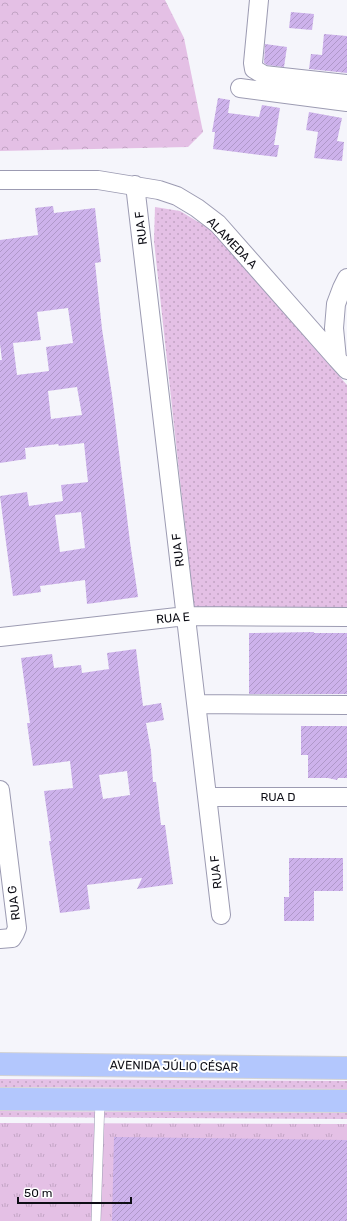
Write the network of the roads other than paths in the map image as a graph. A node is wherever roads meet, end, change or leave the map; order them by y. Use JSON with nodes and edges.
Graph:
{"nodes":[{"id":1,"x":259,"y":0,"type":"edge"},
{"id":2,"x":347,"y":84,"type":"edge"},
{"id":3,"x":240,"y":88,"type":"dead end"},
{"id":4,"x":347,"y":102,"type":"edge"},
{"id":5,"x":0,"y":180,"type":"edge"},
{"id":6,"x":135,"y":185,"type":"junction"},
{"id":7,"x":347,"y":278,"type":"edge"},
{"id":8,"x":342,"y":364,"type":"edge"},
{"id":9,"x":186,"y":616,"type":"junction"},
{"id":10,"x":347,"y":617,"type":"edge"},
{"id":11,"x":0,"y":637,"type":"edge"},
{"id":12,"x":198,"y":704,"type":"junction"},
{"id":13,"x":347,"y":706,"type":"edge"},
{"id":14,"x":0,"y":790,"type":"edge"},
{"id":15,"x":347,"y":796,"type":"edge"},
{"id":16,"x":208,"y":797,"type":"junction"},
{"id":17,"x":221,"y":915,"type":"dead end"},
{"id":18,"x":3,"y":939,"type":"edge"},
{"id":19,"x":0,"y":1064,"type":"edge"},
{"id":20,"x":347,"y":1068,"type":"edge"},
{"id":21,"x":0,"y":1099,"type":"edge"},
{"id":22,"x":100,"y":1100,"type":"junction"},
{"id":23,"x":347,"y":1101,"type":"edge"},
{"id":24,"x":96,"y":1221,"type":"edge"}],
"edges":[{"from":1,"to":2,"type":"street"},
{"from":3,"to":4,"type":"street"},
{"from":5,"to":6,"type":"street","name":"ALAMEDA A"},
{"from":6,"to":8,"type":"street","name":"ALAMEDA A"},
{"from":6,"to":9,"type":"street","name":"RUA F"},
{"from":7,"to":8,"type":"street"},
{"from":9,"to":10,"type":"street","name":"RUA E"},
{"from":9,"to":11,"type":"street","name":"RUA E"},
{"from":9,"to":12,"type":"street","name":"RUA F"},
{"from":12,"to":13,"type":"street"},
{"from":12,"to":16,"type":"street","name":"RUA F"},
{"from":14,"to":18,"type":"street","name":"RUA G"},
{"from":15,"to":16,"type":"street","name":"RUA D"},
{"from":16,"to":17,"type":"street","name":"RUA F"},
{"from":19,"to":20,"type":"main road","name":"AVENIDA JÚLIO CÉSAR"},
{"from":21,"to":22,"type":"main road"},
{"from":22,"to":23,"type":"main road"},
{"from":22,"to":24,"type":"lane"}]}
